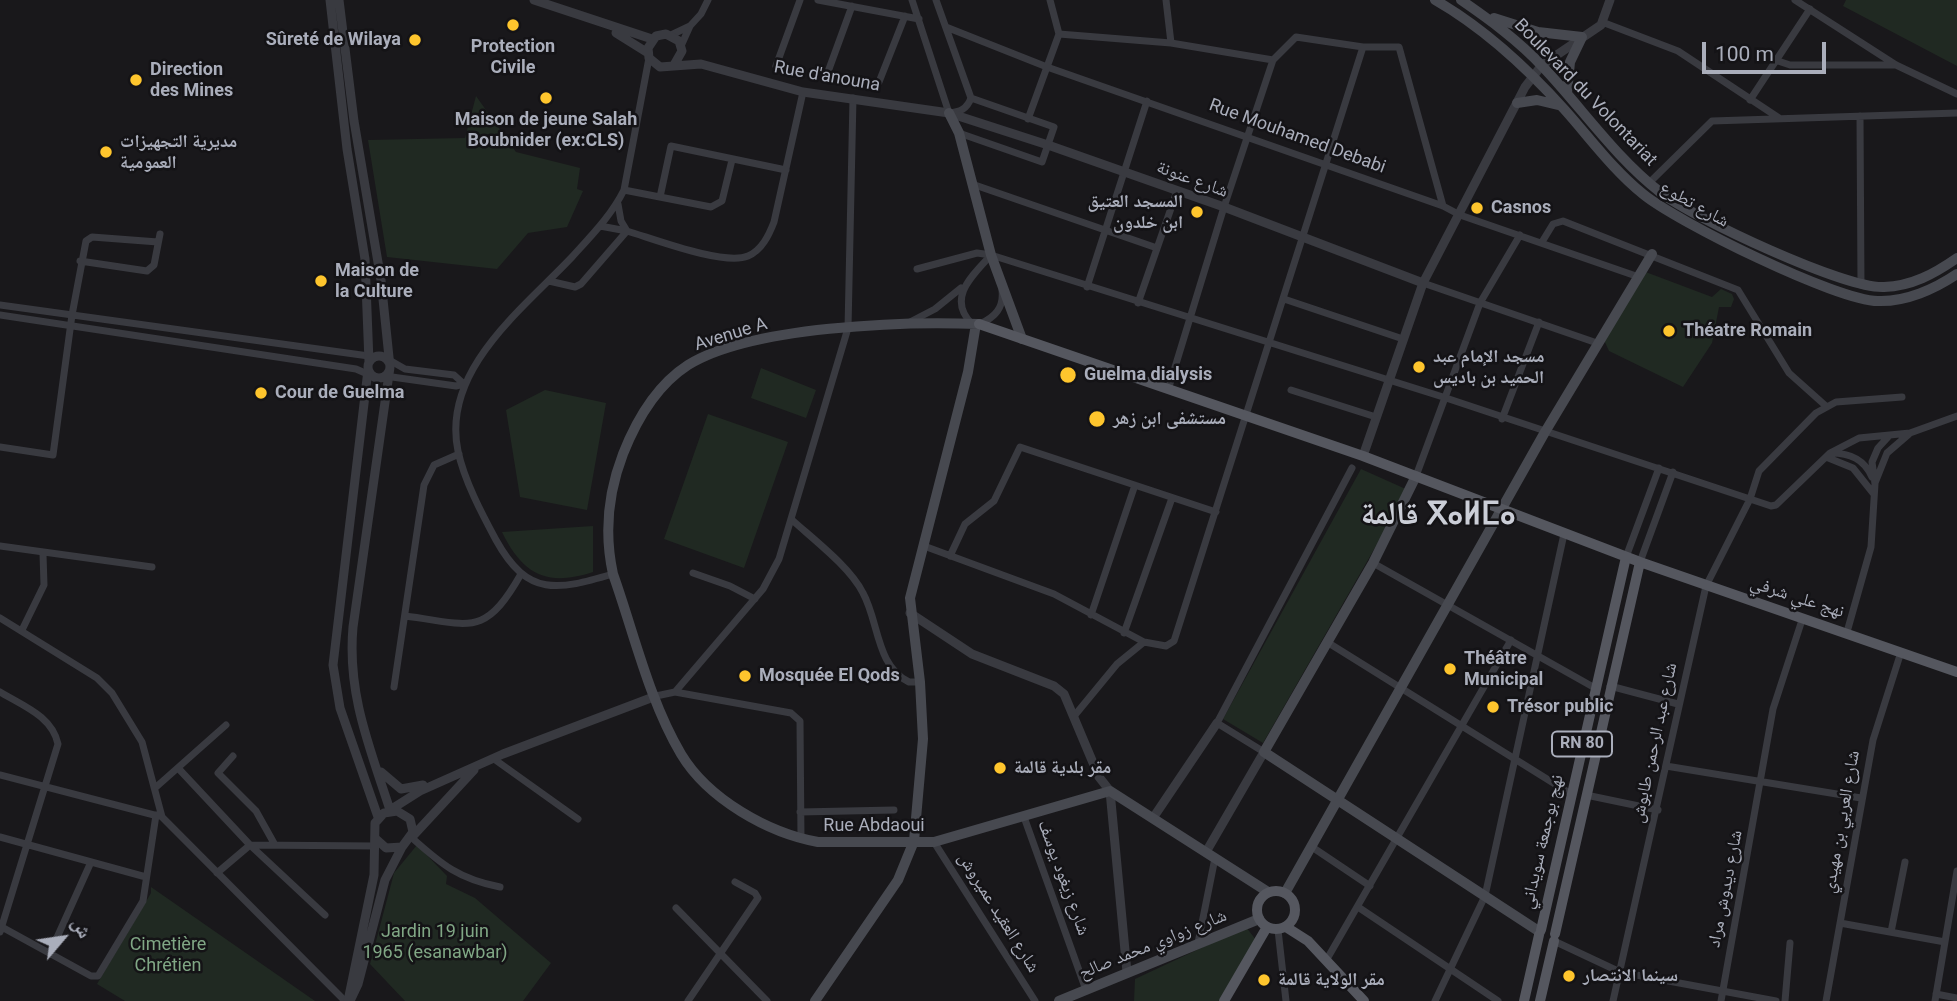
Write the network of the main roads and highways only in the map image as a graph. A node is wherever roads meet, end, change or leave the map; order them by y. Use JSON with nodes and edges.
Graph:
{"nodes":[{"id":1,"x":1435,"y":0,"type":"edge"},
{"id":2,"x":1461,"y":0,"type":"edge"},
{"id":3,"x":1480,"y":13,"type":"junction"},
{"id":4,"x":1567,"y":93,"type":"junction"},
{"id":5,"x":1517,"y":103,"type":"road end"},
{"id":6,"x":1563,"y":108,"type":"junction"},
{"id":7,"x":949,"y":113,"type":"road end"},
{"id":8,"x":1605,"y":137,"type":"junction"},
{"id":9,"x":1595,"y":146,"type":"junction"},
{"id":10,"x":1652,"y":254,"type":"road end"},
{"id":11,"x":1957,"y":258,"type":"edge"},
{"id":12,"x":1957,"y":274,"type":"edge"},
{"id":13,"x":976,"y":324,"type":"junction"},
{"id":14,"x":1021,"y":339,"type":"junction"},
{"id":15,"x":1416,"y":476,"type":"junction"},
{"id":16,"x":1502,"y":509,"type":"junction"},
{"id":17,"x":1626,"y":557,"type":"junction"},
{"id":18,"x":1640,"y":562,"type":"junction"},
{"id":19,"x":1957,"y":672,"type":"edge"},
{"id":20,"x":656,"y":696,"type":"joint"},
{"id":21,"x":1338,"y":801,"type":"junction"},
{"id":22,"x":914,"y":841,"type":"junction"},
{"id":23,"x":1268,"y":892,"type":"junction"},
{"id":24,"x":1285,"y":892,"type":"junction"},
{"id":25,"x":1295,"y":915,"type":"junction"},
{"id":26,"x":1272,"y":926,"type":"junction"},
{"id":27,"x":1540,"y":932,"type":"junction"},
{"id":28,"x":1554,"y":937,"type":"junction"},
{"id":29,"x":1308,"y":941,"type":"junction"},
{"id":30,"x":815,"y":1001,"type":"edge"},
{"id":31,"x":1059,"y":1001,"type":"edge"},
{"id":32,"x":1224,"y":1001,"type":"edge"},
{"id":33,"x":1364,"y":1001,"type":"edge"},
{"id":34,"x":1524,"y":1001,"type":"edge"},
{"id":35,"x":1540,"y":1001,"type":"edge"}],
"edges":[{"from":1,"to":6,"type":"main road","name":"شارع تطوع"},
{"from":2,"to":3,"type":"main road","name":"Boulevard du Volontariat"},
{"from":3,"to":4,"type":"main road","name":"Boulevard du Volontariat"},
{"from":3,"to":4,"type":"main road"},
{"from":4,"to":8,"type":"main road","name":"Boulevard du Volontariat"},
{"from":5,"to":6,"type":"main road"},
{"from":6,"to":9,"type":"main road","name":"شارع تطوع"},
{"from":7,"to":14,"type":"main road"},
{"from":8,"to":9,"type":"main road"},
{"from":8,"to":11,"type":"main road","name":"Boulevard du Volontariat"},
{"from":9,"to":12,"type":"main road","name":"شارع تطوع"},
{"from":10,"to":16,"type":"main road"},
{"from":13,"to":14,"type":"main road","name":"نهج علي شرفي"},
{"from":13,"to":20,"type":"main road","name":"Avenue A"},
{"from":13,"to":22,"type":"main road"},
{"from":14,"to":15,"type":"main road","name":"نهج علي شرفي"},
{"from":15,"to":16,"type":"main road","name":"نهج علي شرفي"},
{"from":15,"to":21,"type":"main road"},
{"from":16,"to":17,"type":"main road","name":"نهج علي شرفي"},
{"from":16,"to":21,"type":"main road"},
{"from":17,"to":18,"type":"main road","name":"نهج علي شرفي"},
{"from":17,"to":27,"type":"main road","name":"نهج بوجمعة سويداني","number":"RN 80"},
{"from":18,"to":19,"type":"main road","name":"نهج علي شرفي"},
{"from":18,"to":28,"type":"main road","name":"نهج بوجمعة سويداني","number":"RN 80"},
{"from":20,"to":22,"type":"main road","name":"Rue Abdaoui"},
{"from":21,"to":24,"type":"main road"},
{"from":21,"to":27,"type":"main road"},
{"from":22,"to":23,"type":"main road","name":"Rue Abdaoui"},
{"from":22,"to":30,"type":"main road"},
{"from":23,"to":24,"type":"main road"},
{"from":23,"to":26,"type":"main road"},
{"from":24,"to":25,"type":"main road"},
{"from":25,"to":26,"type":"main road"},
{"from":25,"to":29,"type":"main road"},
{"from":26,"to":29,"type":"main road"},
{"from":26,"to":31,"type":"main road","name":"شارع زواوي محمد صالح"},
{"from":26,"to":32,"type":"main road"},
{"from":27,"to":28,"type":"main road"},
{"from":27,"to":34,"type":"main road","name":"نهج بوجمعة سويداني","number":"RN 80"},
{"from":28,"to":35,"type":"main road","name":"نهج بوجمعة سويداني","number":"RN 80"},
{"from":29,"to":33,"type":"main road"}]}
